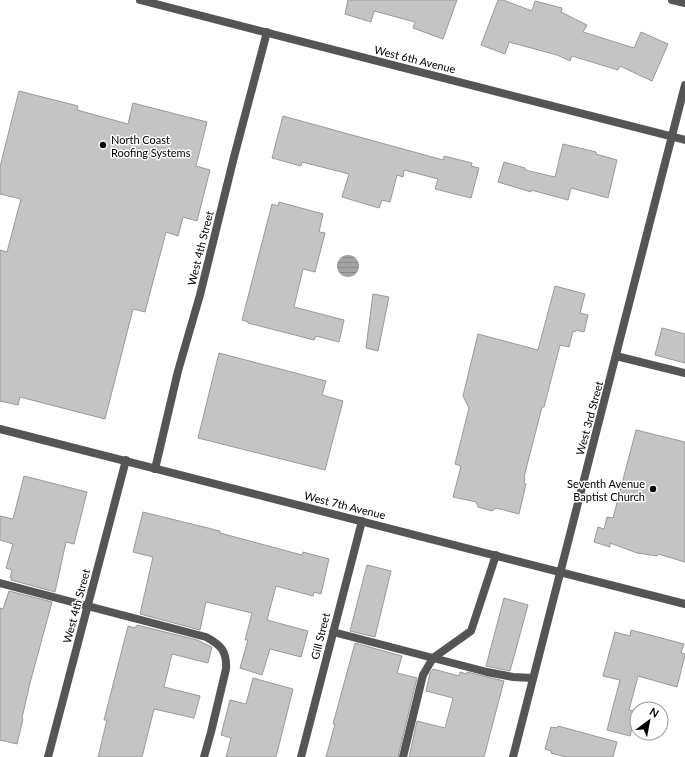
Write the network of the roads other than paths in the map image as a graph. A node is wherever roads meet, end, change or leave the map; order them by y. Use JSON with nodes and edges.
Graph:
{"nodes":[{"id":1,"x":140,"y":0,"type":"edge"},
{"id":2,"x":672,"y":0,"type":"edge"},
{"id":3,"x":685,"y":3,"type":"edge"},
{"id":4,"x":267,"y":32,"type":"junction"},
{"id":5,"x":685,"y":85,"type":"edge"},
{"id":6,"x":672,"y":137,"type":"junction"},
{"id":7,"x":685,"y":140,"type":"edge"},
{"id":8,"x":616,"y":356,"type":"junction"},
{"id":9,"x":685,"y":373,"type":"edge"},
{"id":10,"x":0,"y":429,"type":"edge"},
{"id":11,"x":126,"y":460,"type":"junction"},
{"id":12,"x":154,"y":469,"type":"junction"},
{"id":13,"x":362,"y":521,"type":"junction"},
{"id":14,"x":496,"y":555,"type":"junction"},
{"id":15,"x":560,"y":572,"type":"junction"},
{"id":16,"x":0,"y":583,"type":"edge"},
{"id":17,"x":685,"y":604,"type":"edge"},
{"id":18,"x":87,"y":606,"type":"junction"},
{"id":19,"x":333,"y":632,"type":"junction"},
{"id":20,"x":433,"y":658,"type":"junction"},
{"id":21,"x":533,"y":678,"type":"junction"},
{"id":22,"x":48,"y":757,"type":"edge"},
{"id":23,"x":204,"y":757,"type":"edge"},
{"id":24,"x":301,"y":757,"type":"edge"},
{"id":25,"x":403,"y":757,"type":"edge"},
{"id":26,"x":512,"y":757,"type":"edge"}],
"edges":[{"from":1,"to":4,"type":"street","name":"West 6th Avenue"},
{"from":2,"to":3,"type":"street"},
{"from":4,"to":6,"type":"street","name":"West 6th Avenue"},
{"from":4,"to":12,"type":"street","name":"West 4th Street"},
{"from":5,"to":6,"type":"street","name":"West 3rd Street"},
{"from":6,"to":7,"type":"street","name":"West 6th Avenue"},
{"from":6,"to":8,"type":"street","name":"West 3rd Street"},
{"from":8,"to":9,"type":"street"},
{"from":8,"to":15,"type":"street","name":"West 3rd Street"},
{"from":10,"to":11,"type":"street","name":"West 7th Avenue"},
{"from":11,"to":12,"type":"street","name":"West 7th Avenue"},
{"from":11,"to":18,"type":"street","name":"West 4th Street"},
{"from":12,"to":13,"type":"street","name":"West 7th Avenue"},
{"from":13,"to":14,"type":"street","name":"West 7th Avenue"},
{"from":13,"to":19,"type":"street","name":"Gill Street"},
{"from":14,"to":15,"type":"street","name":"West 7th Avenue"},
{"from":14,"to":20,"type":"street"},
{"from":15,"to":17,"type":"street","name":"West 7th Avenue"},
{"from":15,"to":21,"type":"street","name":"West 3rd Street"},
{"from":16,"to":18,"type":"street"},
{"from":18,"to":22,"type":"street","name":"West 4th Street"},
{"from":18,"to":23,"type":"street"},
{"from":19,"to":20,"type":"street"},
{"from":19,"to":24,"type":"street","name":"Gill Street"},
{"from":20,"to":21,"type":"street"},
{"from":20,"to":25,"type":"street"},
{"from":21,"to":26,"type":"street","name":"West 3rd Street"}]}
